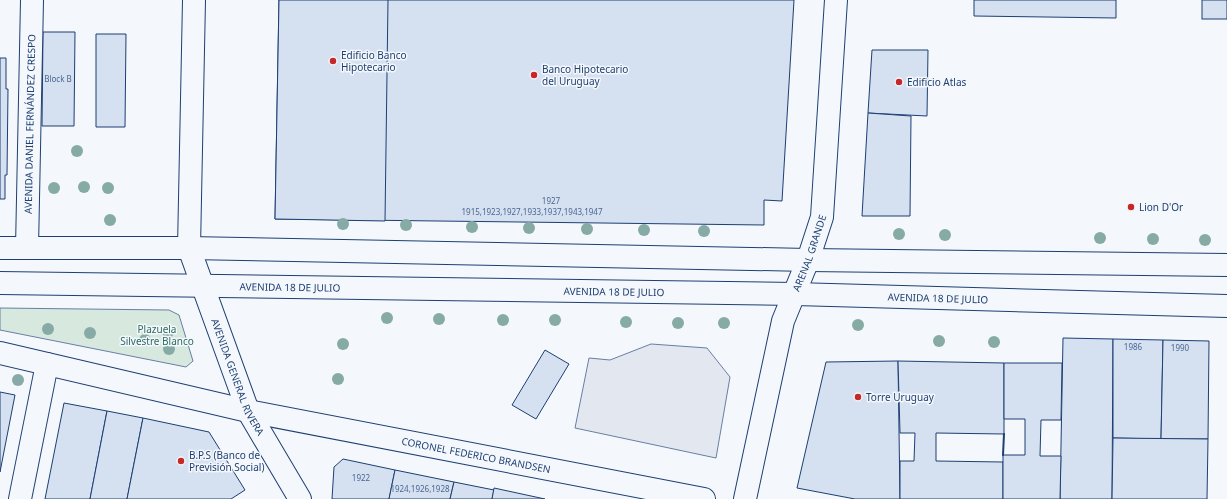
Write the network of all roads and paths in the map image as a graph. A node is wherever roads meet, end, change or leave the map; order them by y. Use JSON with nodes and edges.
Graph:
{"nodes":[{"id":1,"x":32,"y":0,"type":"edge"},
{"id":2,"x":194,"y":0,"type":"edge"},
{"id":3,"x":836,"y":0,"type":"edge"},
{"id":4,"x":0,"y":248,"type":"edge"},
{"id":5,"x":27,"y":248,"type":"junction"},
{"id":6,"x":189,"y":248,"type":"junction"},
{"id":7,"x":808,"y":260,"type":"junction"},
{"id":8,"x":1227,"y":265,"type":"edge"},
{"id":9,"x":0,"y":283,"type":"edge"},
{"id":10,"x":203,"y":286,"type":"junction"},
{"id":11,"x":795,"y":294,"type":"junction"},
{"id":12,"x":1227,"y":306,"type":"edge"},
{"id":13,"x":0,"y":353,"type":"edge"},
{"id":14,"x":47,"y":364,"type":"junction"},
{"id":15,"x":248,"y":411,"type":"junction"},
{"id":16,"x":20,"y":499,"type":"edge"},
{"id":17,"x":300,"y":499,"type":"edge"},
{"id":18,"x":704,"y":499,"type":"edge"},
{"id":19,"x":745,"y":499,"type":"edge"}],
"edges":[{"from":1,"to":5,"type":"main road","name":"AVENIDA DANIEL FERNÁNDEZ CRESPO"},
{"from":2,"to":6,"type":"main road"},
{"from":3,"to":7,"type":"main road","name":"ARENAL GRANDE"},
{"from":4,"to":5,"type":"main road"},
{"from":5,"to":6,"type":"main road"},
{"from":6,"to":7,"type":"main road"},
{"from":6,"to":10,"type":"main road","name":"AVENIDA GENERAL RIVERA"},
{"from":7,"to":8,"type":"main road"},
{"from":7,"to":11,"type":"main road","name":"ARENAL GRANDE"},
{"from":9,"to":10,"type":"main road","name":"AVENIDA 18 DE JULIO"},
{"from":10,"to":11,"type":"main road","name":"AVENIDA 18 DE JULIO"},
{"from":10,"to":15,"type":"main road","name":"AVENIDA GENERAL RIVERA"},
{"from":11,"to":12,"type":"main road","name":"AVENIDA 18 DE JULIO"},
{"from":11,"to":19,"type":"main road","name":"ARENAL GRANDE"},
{"from":13,"to":14,"type":"main road"},
{"from":14,"to":15,"type":"main road"},
{"from":14,"to":16,"type":"main road"},
{"from":15,"to":17,"type":"main road","name":"AVENIDA GENERAL RIVERA"},
{"from":15,"to":18,"type":"main road","name":"CORONEL FEDERICO BRANDSEN"}]}
